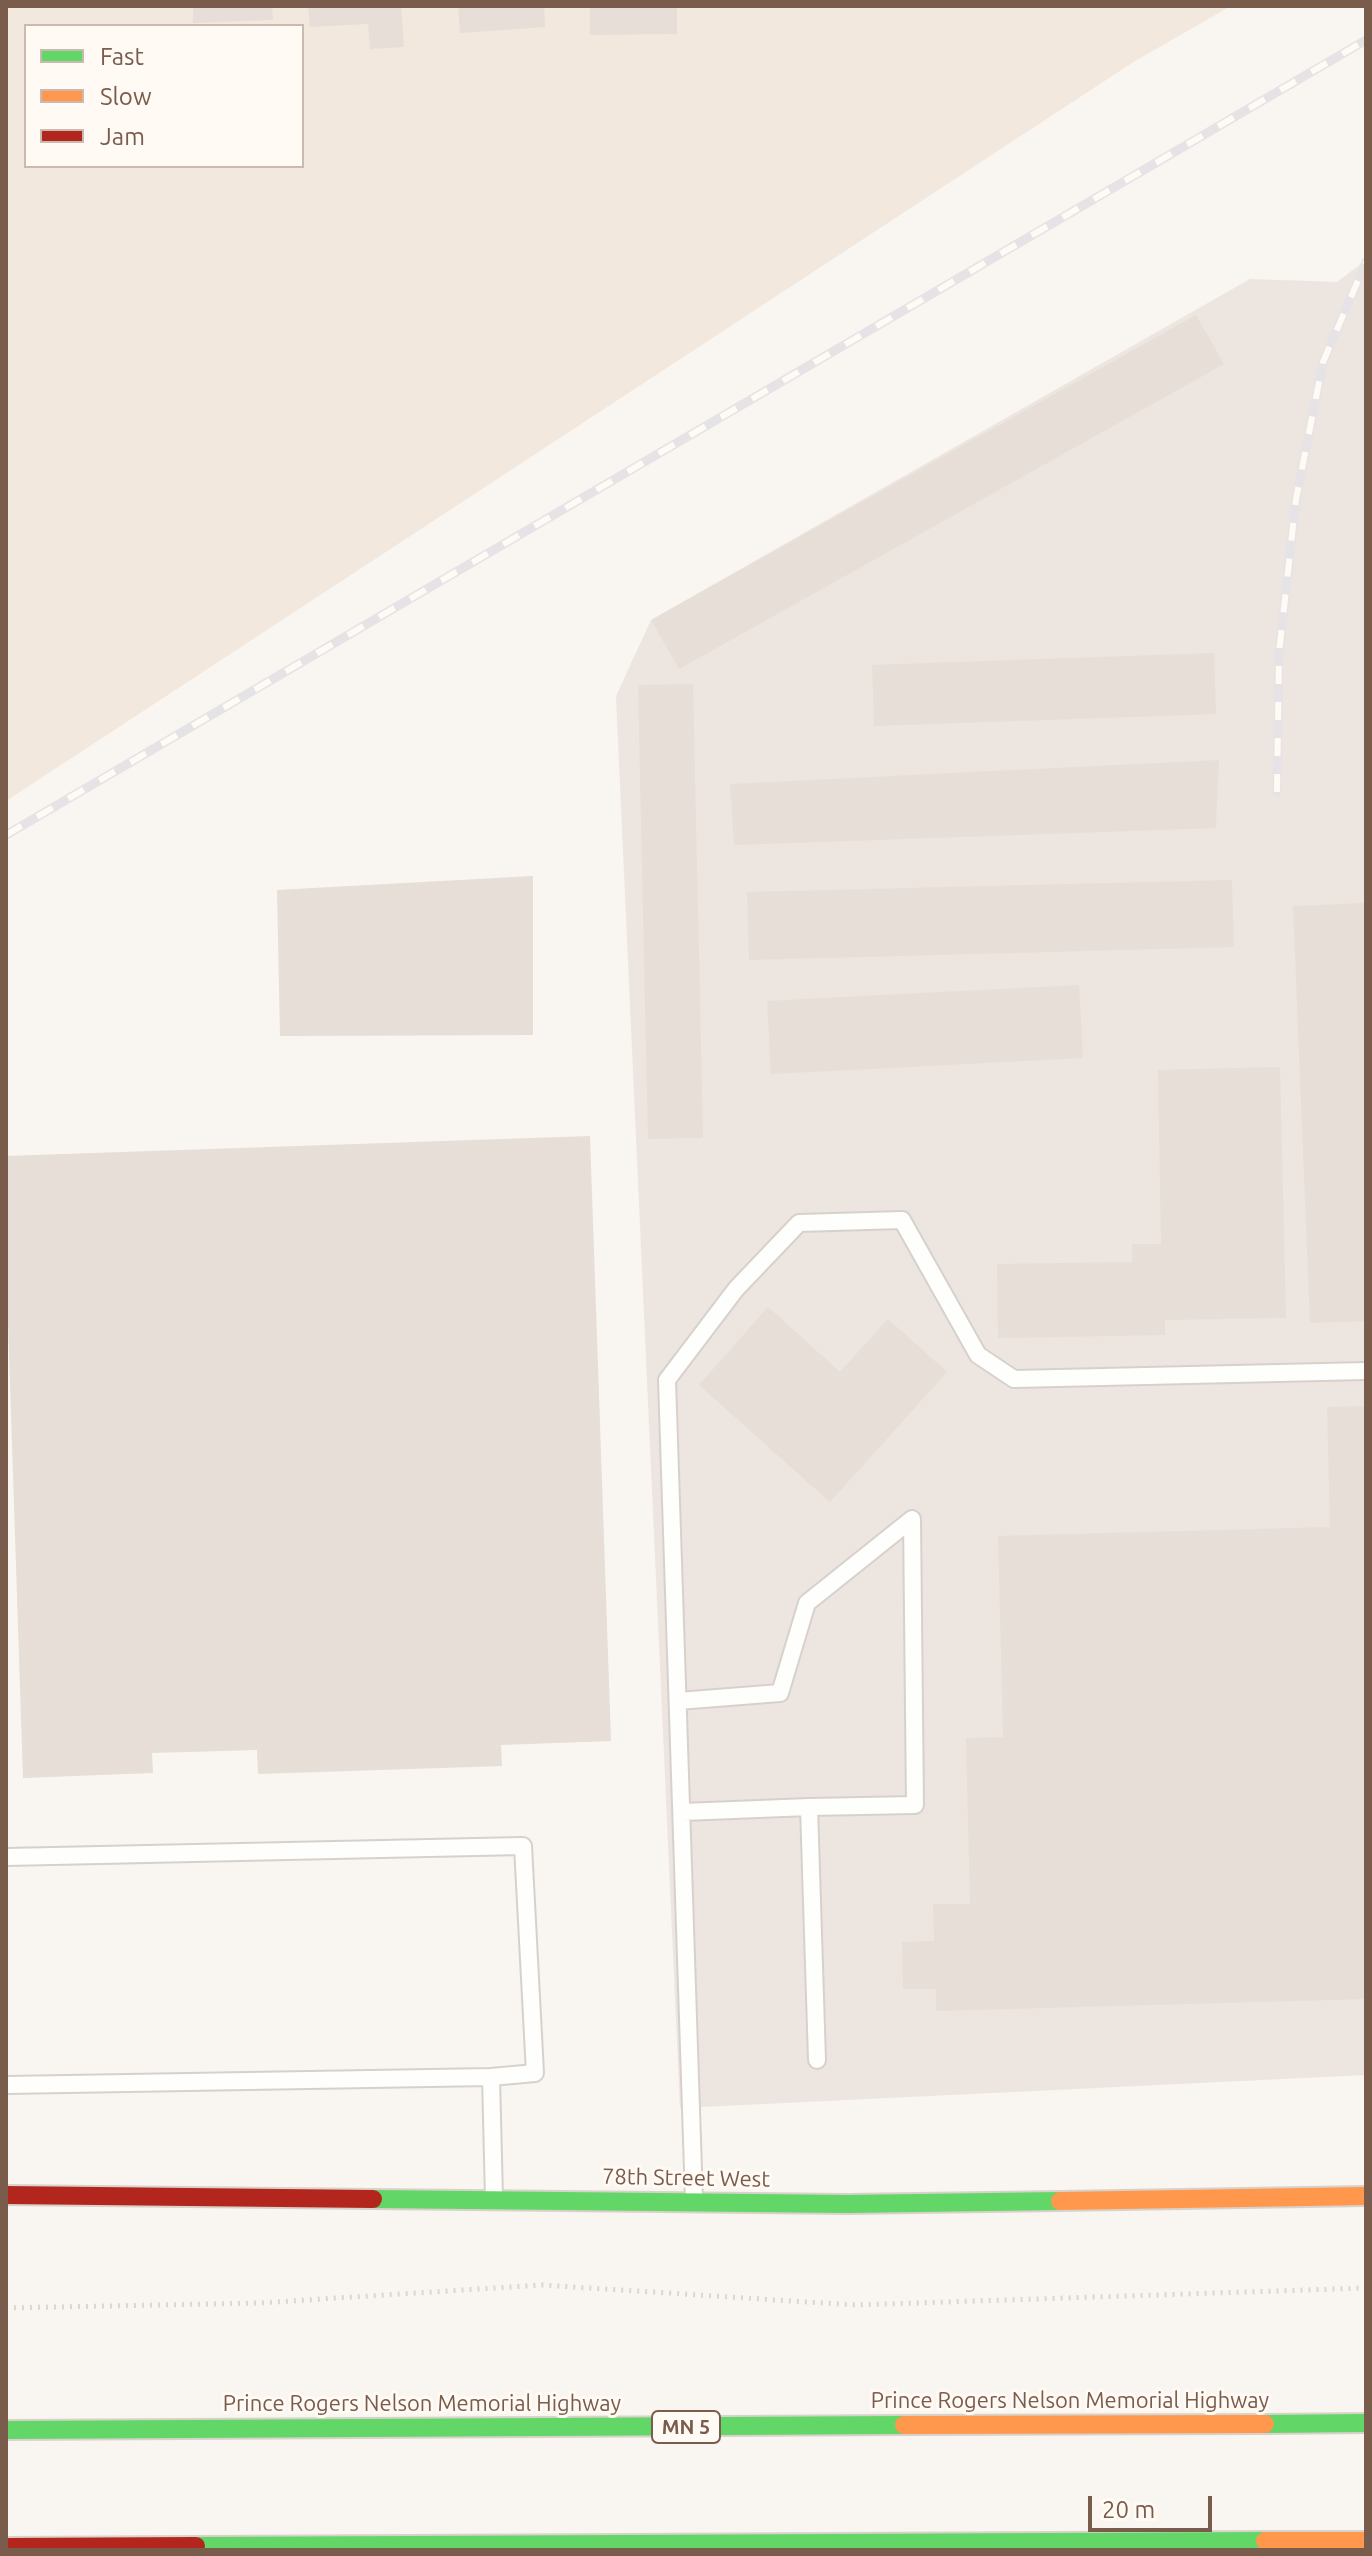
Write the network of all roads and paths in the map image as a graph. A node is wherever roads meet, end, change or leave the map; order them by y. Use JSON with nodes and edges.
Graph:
{"nodes":[{"id":1,"x":1366,"y":1371,"type":"edge"},
{"id":2,"x":678,"y":1701,"type":"junction"},
{"id":3,"x":809,"y":1807,"type":"junction"},
{"id":4,"x":683,"y":1812,"type":"junction"},
{"id":5,"x":6,"y":1857,"type":"edge"},
{"id":6,"x":817,"y":2060,"type":"dead end"},
{"id":7,"x":491,"y":2077,"type":"junction"},
{"id":8,"x":6,"y":2085,"type":"edge"},
{"id":9,"x":6,"y":2195,"type":"edge"},
{"id":10,"x":1366,"y":2196,"type":"edge"},
{"id":11,"x":494,"y":2199,"type":"junction"},
{"id":12,"x":694,"y":2202,"type":"junction"},
{"id":13,"x":1366,"y":2288,"type":"edge"},
{"id":14,"x":6,"y":2308,"type":"edge"},
{"id":15,"x":1366,"y":2423,"type":"edge"},
{"id":16,"x":6,"y":2430,"type":"edge"},
{"id":17,"x":1366,"y":2541,"type":"edge"},
{"id":18,"x":6,"y":2547,"type":"edge"}],
"edges":[{"from":1,"to":2,"type":"lane"},
{"from":2,"to":3,"type":"lane"},
{"from":2,"to":4,"type":"lane"},
{"from":3,"to":4,"type":"lane"},
{"from":3,"to":6,"type":"lane"},
{"from":4,"to":12,"type":"lane"},
{"from":5,"to":7,"type":"lane"},
{"from":7,"to":8,"type":"lane"},
{"from":7,"to":11,"type":"lane"},
{"from":9,"to":11,"type":"main road","name":"78th Street West"},
{"from":10,"to":12,"type":"main road","name":"78th Street West"},
{"from":11,"to":12,"type":"main road","name":"78th Street West"},
{"from":13,"to":14,"type":"path"},
{"from":15,"to":16,"type":"main road","name":"Prince Rogers Nelson Memorial Highway","number":"MN 5"},
{"from":17,"to":18,"type":"main road"}]}
